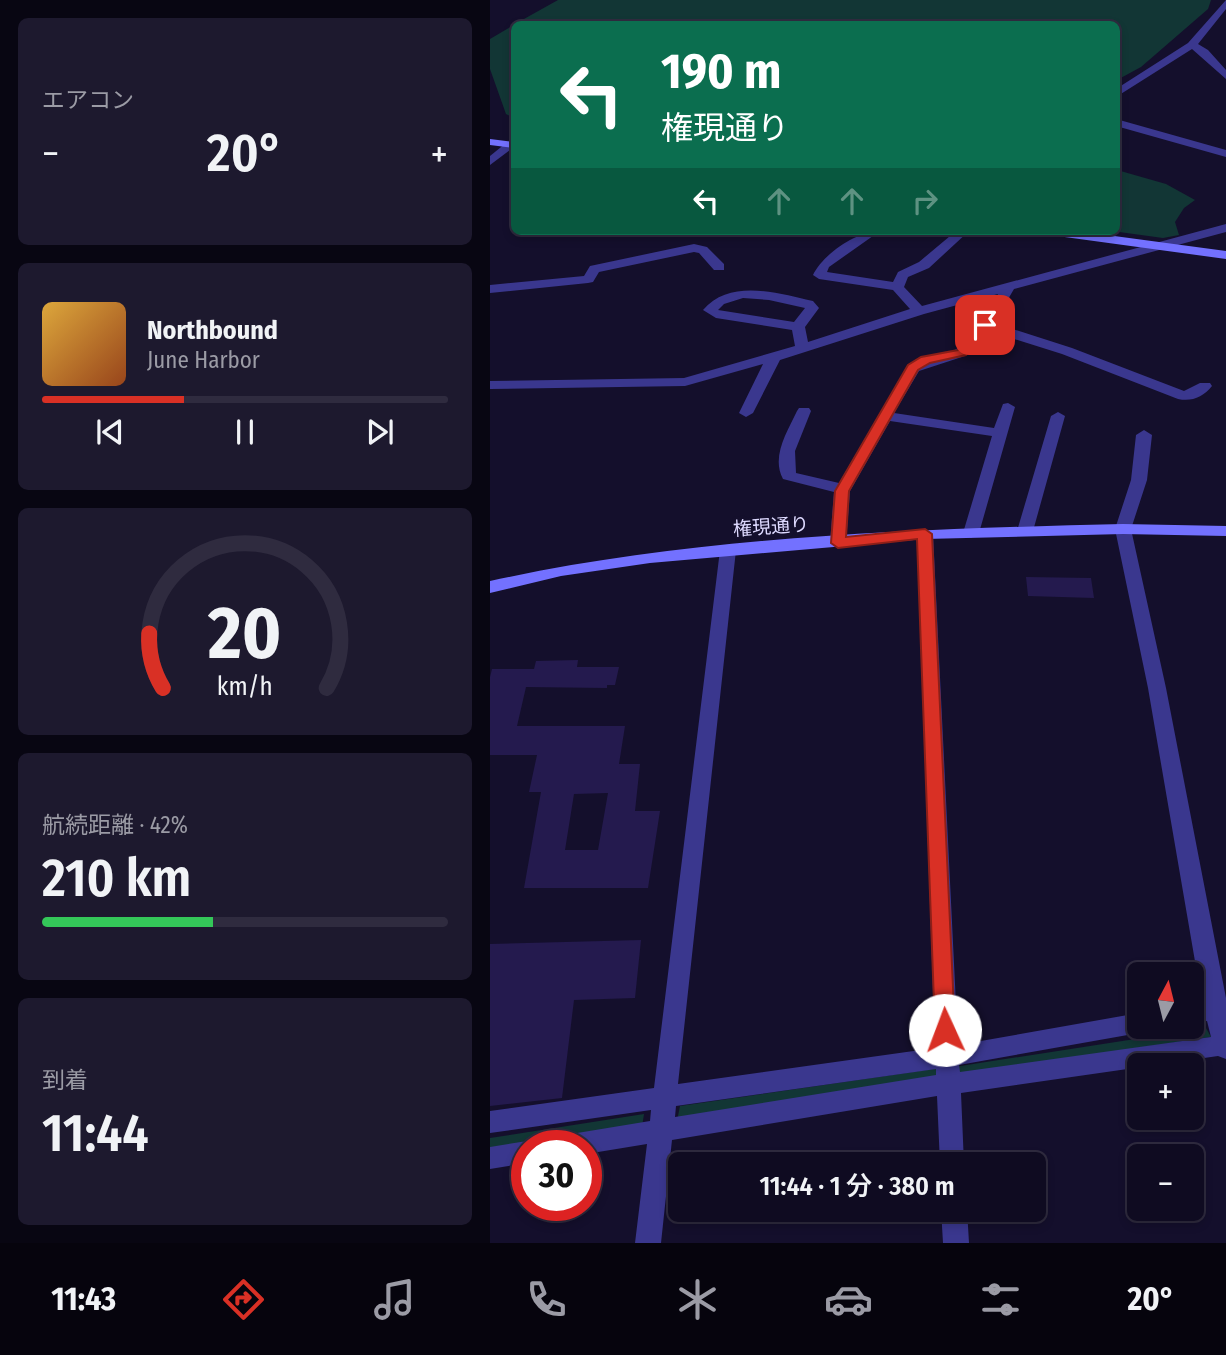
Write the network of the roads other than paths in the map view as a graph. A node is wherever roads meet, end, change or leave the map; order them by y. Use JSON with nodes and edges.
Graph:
{"nodes":[{"id":1,"x":1226,"y":3,"type":"edge"},
{"id":2,"x":1192,"y":45,"type":"junction"},
{"id":3,"x":1204,"y":52,"type":"junction"},
{"id":4,"x":1226,"y":54,"type":"edge"},
{"id":5,"x":1226,"y":76,"type":"edge"},
{"id":6,"x":1120,"y":91,"type":"edge"},
{"id":7,"x":1120,"y":123,"type":"edge"},
{"id":8,"x":490,"y":142,"type":"edge"},
{"id":9,"x":511,"y":145,"type":"edge"},
{"id":10,"x":511,"y":146,"type":"edge"},
{"id":11,"x":1226,"y":154,"type":"edge"},
{"id":12,"x":490,"y":162,"type":"edge"},
{"id":13,"x":1226,"y":228,"type":"edge"},
{"id":14,"x":868,"y":235,"type":"edge"},
{"id":15,"x":958,"y":235,"type":"edge"},
{"id":16,"x":1077,"y":235,"type":"edge"},
{"id":17,"x":1153,"y":246,"type":"junction"},
{"id":18,"x":1226,"y":255,"type":"edge"},
{"id":19,"x":719,"y":267,"type":"dead end"},
{"id":20,"x":1009,"y":286,"type":"junction"},
{"id":21,"x":897,"y":287,"type":"junction"},
{"id":22,"x":490,"y":289,"type":"edge"},
{"id":23,"x":919,"y":311,"type":"junction"},
{"id":24,"x":985,"y":325,"type":"junction"},
{"id":25,"x":798,"y":327,"type":"junction"},
{"id":26,"x":803,"y":347,"type":"junction"},
{"id":27,"x":774,"y":357,"type":"junction"},
{"id":28,"x":490,"y":385,"type":"edge"},
{"id":29,"x":1205,"y":386,"type":"dead end"},
{"id":30,"x":1008,"y":407,"type":"dead end"},
{"id":31,"x":804,"y":411,"type":"dead end"},
{"id":32,"x":746,"y":413,"type":"dead end"},
{"id":33,"x":885,"y":416,"type":"junction"},
{"id":34,"x":1058,"y":416,"type":"dead end"},
{"id":35,"x":1000,"y":433,"type":"junction"},
{"id":36,"x":1144,"y":435,"type":"dead end"},
{"id":37,"x":843,"y":489,"type":"junction"},
{"id":38,"x":1123,"y":529,"type":"junction"},
{"id":39,"x":1025,"y":531,"type":"junction"},
{"id":40,"x":1226,"y":531,"type":"edge"},
{"id":41,"x":971,"y":533,"type":"junction"},
{"id":42,"x":925,"y":534,"type":"junction"},
{"id":43,"x":838,"y":543,"type":"junction"},
{"id":44,"x":728,"y":550,"type":"junction"},
{"id":45,"x":490,"y":587,"type":"edge"},
{"id":46,"x":1220,"y":1009,"type":"edge"},
{"id":47,"x":1127,"y":1025,"type":"edge"},
{"id":48,"x":1226,"y":1047,"type":"edge"},
{"id":49,"x":946,"y":1057,"type":"junction"},
{"id":50,"x":947,"y":1084,"type":"junction"},
{"id":51,"x":666,"y":1096,"type":"junction"},
{"id":52,"x":490,"y":1122,"type":"edge"},
{"id":53,"x":662,"y":1131,"type":"junction"},
{"id":54,"x":602,"y":1140,"type":"edge"},
{"id":55,"x":951,"y":1152,"type":"edge"},
{"id":56,"x":511,"y":1155,"type":"edge"},
{"id":57,"x":490,"y":1158,"type":"edge"},
{"id":58,"x":955,"y":1222,"type":"edge"},
{"id":59,"x":648,"y":1243,"type":"edge"},
{"id":60,"x":956,"y":1243,"type":"edge"}],
"edges":[{"from":1,"to":2,"type":"street"},
{"from":2,"to":3,"type":"street"},
{"from":2,"to":6,"type":"street"},
{"from":3,"to":4,"type":"street"},
{"from":3,"to":5,"type":"street"},
{"from":7,"to":11,"type":"street"},
{"from":8,"to":9,"type":"street"},
{"from":10,"to":12,"type":"street"},
{"from":13,"to":17,"type":"street"},
{"from":14,"to":21,"type":"street"},
{"from":15,"to":21,"type":"street"},
{"from":16,"to":17,"type":"street"},
{"from":17,"to":18,"type":"street"},
{"from":17,"to":20,"type":"street"},
{"from":19,"to":22,"type":"street"},
{"from":20,"to":23,"type":"street"},
{"from":20,"to":24,"type":"street"},
{"from":21,"to":23,"type":"street"},
{"from":23,"to":26,"type":"street"},
{"from":24,"to":29,"type":"street"},
{"from":24,"to":33,"type":"street"},
{"from":25,"to":25,"type":"street"},
{"from":25,"to":26,"type":"street"},
{"from":26,"to":27,"type":"street"},
{"from":27,"to":28,"type":"street"},
{"from":27,"to":32,"type":"street"},
{"from":30,"to":35,"type":"street"},
{"from":31,"to":37,"type":"street"},
{"from":33,"to":35,"type":"street"},
{"from":33,"to":37,"type":"street"},
{"from":34,"to":39,"type":"street"},
{"from":35,"to":41,"type":"street"},
{"from":36,"to":38,"type":"street"},
{"from":37,"to":43,"type":"street"},
{"from":38,"to":39,"type":"street","name":"権現通り"},
{"from":38,"to":40,"type":"street","name":"権現通り"},
{"from":38,"to":46,"type":"street"},
{"from":39,"to":41,"type":"street","name":"権現通り"},
{"from":41,"to":42,"type":"street","name":"権現通り"},
{"from":42,"to":43,"type":"street","name":"権現通り"},
{"from":42,"to":49,"type":"street"},
{"from":43,"to":44,"type":"street","name":"権現通り"},
{"from":44,"to":45,"type":"street","name":"権現通り"},
{"from":44,"to":51,"type":"street"},
{"from":46,"to":48,"type":"street"},
{"from":47,"to":49,"type":"street"},
{"from":48,"to":50,"type":"street"},
{"from":49,"to":50,"type":"street"},
{"from":49,"to":51,"type":"street"},
{"from":50,"to":53,"type":"street"},
{"from":50,"to":55,"type":"street"},
{"from":51,"to":52,"type":"street"},
{"from":51,"to":53,"type":"street"},
{"from":53,"to":54,"type":"street"},
{"from":53,"to":59,"type":"street"},
{"from":56,"to":57,"type":"street"},
{"from":58,"to":60,"type":"street"}]}
